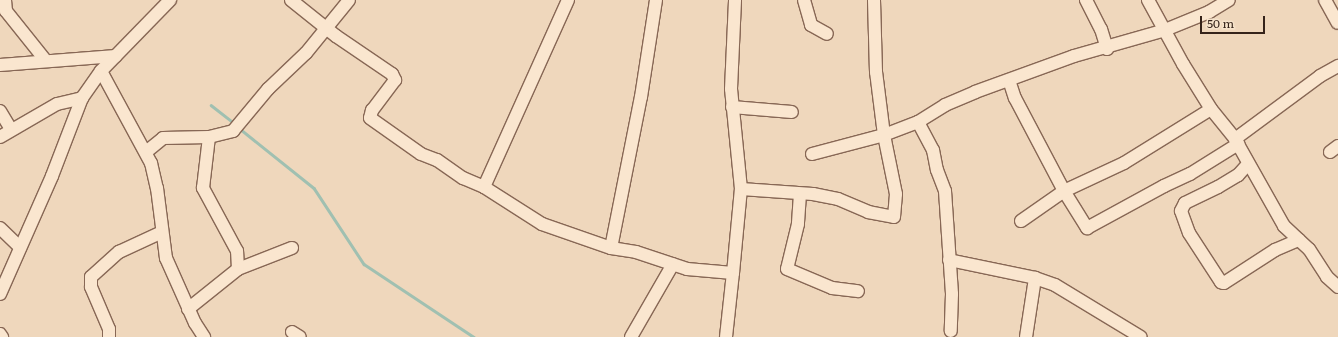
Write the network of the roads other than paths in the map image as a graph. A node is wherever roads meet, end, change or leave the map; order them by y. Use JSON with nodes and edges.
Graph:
{"nodes":[{"id":1,"x":5,"y":0,"type":"edge"},
{"id":2,"x":170,"y":0,"type":"edge"},
{"id":3,"x":291,"y":0,"type":"edge"},
{"id":4,"x":349,"y":0,"type":"edge"},
{"id":5,"x":568,"y":0,"type":"edge"},
{"id":6,"x":656,"y":0,"type":"edge"},
{"id":7,"x":735,"y":0,"type":"edge"},
{"id":8,"x":804,"y":0,"type":"edge"},
{"id":9,"x":874,"y":0,"type":"edge"},
{"id":10,"x":1086,"y":0,"type":"edge"},
{"id":11,"x":1148,"y":0,"type":"edge"},
{"id":12,"x":1229,"y":0,"type":"edge"},
{"id":13,"x":1325,"y":0,"type":"edge"},
{"id":14,"x":1338,"y":24,"type":"edge"},
{"id":15,"x":326,"y":28,"type":"junction"},
{"id":16,"x":1165,"y":30,"type":"junction"},
{"id":17,"x":827,"y":34,"type":"dead end"},
{"id":18,"x":1106,"y":49,"type":"junction"},
{"id":19,"x":116,"y":56,"type":"junction"},
{"id":20,"x":46,"y":61,"type":"junction"},
{"id":21,"x":0,"y":65,"type":"edge"},
{"id":22,"x":1338,"y":66,"type":"edge"},
{"id":23,"x":101,"y":71,"type":"junction"},
{"id":24,"x":1009,"y":80,"type":"junction"},
{"id":25,"x":93,"y":81,"type":"junction"},
{"id":26,"x":112,"y":95,"type":"junction"},
{"id":27,"x":82,"y":98,"type":"junction"},
{"id":28,"x":732,"y":107,"type":"junction"},
{"id":29,"x":1211,"y":109,"type":"junction"},
{"id":30,"x":0,"y":111,"type":"edge"},
{"id":31,"x":792,"y":112,"type":"dead end"},
{"id":32,"x":918,"y":122,"type":"junction"},
{"id":33,"x":12,"y":129,"type":"junction"},
{"id":34,"x":884,"y":135,"type":"junction"},
{"id":35,"x":0,"y":137,"type":"edge"},
{"id":36,"x":209,"y":137,"type":"junction"},
{"id":37,"x":1236,"y":142,"type":"junction"},
{"id":38,"x":146,"y":152,"type":"junction"},
{"id":39,"x":812,"y":154,"type":"dead end"},
{"id":40,"x":1248,"y":164,"type":"junction"},
{"id":41,"x":484,"y":187,"type":"junction"},
{"id":42,"x":741,"y":189,"type":"junction"},
{"id":43,"x":1064,"y":191,"type":"junction"},
{"id":44,"x":800,"y":194,"type":"junction"},
{"id":45,"x":1022,"y":221,"type":"dead end"},
{"id":46,"x":0,"y":228,"type":"edge"},
{"id":47,"x":162,"y":232,"type":"junction"},
{"id":48,"x":1299,"y":240,"type":"junction"},
{"id":49,"x":20,"y":247,"type":"junction"},
{"id":50,"x":292,"y":248,"type":"dead end"},
{"id":51,"x":610,"y":248,"type":"junction"},
{"id":52,"x":949,"y":260,"type":"junction"},
{"id":53,"x":673,"y":264,"type":"junction"},
{"id":54,"x":238,"y":269,"type":"junction"},
{"id":55,"x":734,"y":273,"type":"junction"},
{"id":56,"x":1035,"y":278,"type":"junction"},
{"id":57,"x":1338,"y":287,"type":"edge"},
{"id":58,"x":858,"y":291,"type":"dead end"},
{"id":59,"x":0,"y":294,"type":"edge"},
{"id":60,"x":188,"y":308,"type":"junction"},
{"id":61,"x":951,"y":331,"type":"dead end"},
{"id":62,"x":0,"y":334,"type":"edge"},
{"id":63,"x":2,"y":337,"type":"edge"},
{"id":64,"x":109,"y":337,"type":"edge"},
{"id":65,"x":204,"y":337,"type":"edge"},
{"id":66,"x":631,"y":337,"type":"edge"},
{"id":67,"x":726,"y":337,"type":"edge"},
{"id":68,"x":1026,"y":337,"type":"edge"},
{"id":69,"x":1141,"y":337,"type":"edge"}],
"edges":[{"from":1,"to":20,"type":"street"},
{"from":2,"to":19,"type":"street"},
{"from":3,"to":15,"type":"street"},
{"from":4,"to":15,"type":"street"},
{"from":5,"to":41,"type":"street"},
{"from":6,"to":51,"type":"street"},
{"from":7,"to":28,"type":"street"},
{"from":8,"to":17,"type":"street"},
{"from":9,"to":34,"type":"street"},
{"from":10,"to":18,"type":"street"},
{"from":11,"to":16,"type":"street"},
{"from":12,"to":16,"type":"street"},
{"from":13,"to":14,"type":"street"},
{"from":15,"to":36,"type":"street"},
{"from":15,"to":41,"type":"street"},
{"from":16,"to":18,"type":"street"},
{"from":16,"to":29,"type":"street"},
{"from":18,"to":24,"type":"street"},
{"from":19,"to":20,"type":"street"},
{"from":19,"to":23,"type":"street"},
{"from":20,"to":21,"type":"street"},
{"from":22,"to":37,"type":"street"},
{"from":23,"to":25,"type":"street"},
{"from":23,"to":26,"type":"street"},
{"from":24,"to":32,"type":"street"},
{"from":24,"to":43,"type":"street"},
{"from":25,"to":26,"type":"street"},
{"from":25,"to":27,"type":"street"},
{"from":26,"to":38,"type":"street"},
{"from":27,"to":33,"type":"street"},
{"from":27,"to":49,"type":"street"},
{"from":28,"to":31,"type":"street"},
{"from":28,"to":42,"type":"street"},
{"from":29,"to":37,"type":"street"},
{"from":29,"to":43,"type":"street"},
{"from":30,"to":33,"type":"street"},
{"from":32,"to":34,"type":"street"},
{"from":32,"to":52,"type":"street"},
{"from":33,"to":35,"type":"street"},
{"from":34,"to":39,"type":"street"},
{"from":34,"to":44,"type":"street"},
{"from":36,"to":38,"type":"street"},
{"from":36,"to":54,"type":"street"},
{"from":37,"to":40,"type":"street"},
{"from":37,"to":43,"type":"street"},
{"from":38,"to":47,"type":"street"},
{"from":40,"to":48,"type":"street"},
{"from":40,"to":48,"type":"street"},
{"from":41,"to":51,"type":"street"},
{"from":42,"to":44,"type":"street"},
{"from":42,"to":55,"type":"street"},
{"from":43,"to":45,"type":"street"},
{"from":44,"to":58,"type":"street"},
{"from":46,"to":49,"type":"street"},
{"from":47,"to":60,"type":"street"},
{"from":47,"to":64,"type":"street"},
{"from":48,"to":57,"type":"street"},
{"from":49,"to":59,"type":"street"},
{"from":50,"to":54,"type":"street"},
{"from":51,"to":53,"type":"street"},
{"from":52,"to":56,"type":"street"},
{"from":52,"to":61,"type":"street"},
{"from":53,"to":55,"type":"street"},
{"from":53,"to":66,"type":"street"},
{"from":54,"to":60,"type":"street"},
{"from":55,"to":67,"type":"street"},
{"from":56,"to":68,"type":"street"},
{"from":56,"to":69,"type":"street"},
{"from":60,"to":65,"type":"street"},
{"from":62,"to":63,"type":"street"}]}
